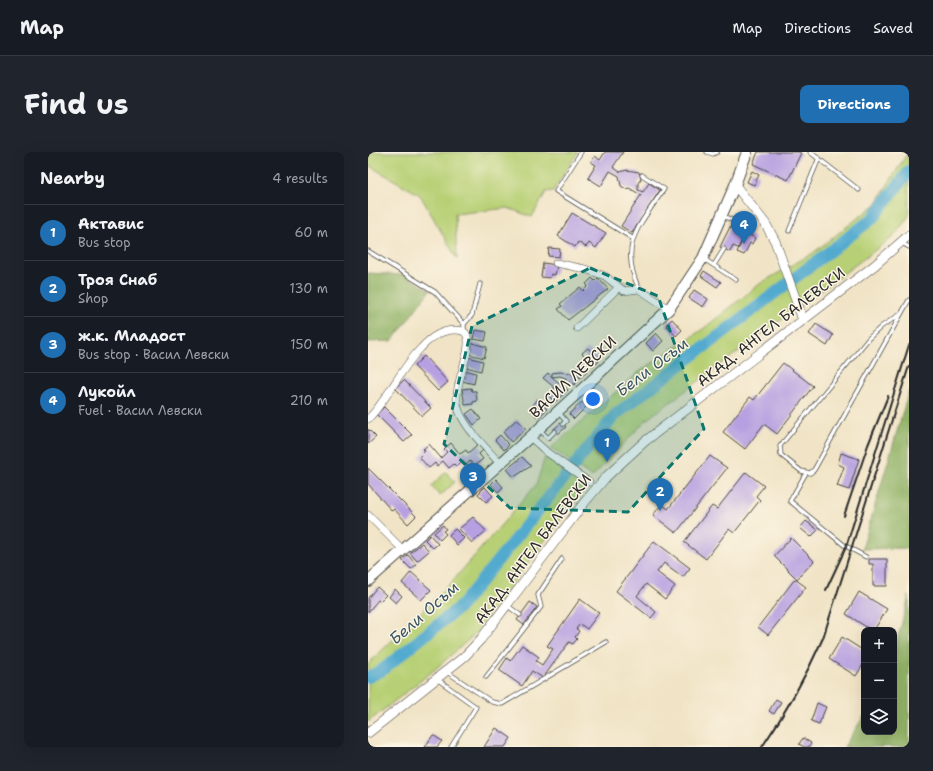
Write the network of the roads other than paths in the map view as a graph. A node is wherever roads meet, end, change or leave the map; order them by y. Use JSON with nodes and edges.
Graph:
{"nodes":[{"id":1,"x":581,"y":152,"type":"edge"},
{"id":2,"x":707,"y":152,"type":"edge"},
{"id":3,"x":717,"y":152,"type":"edge"},
{"id":4,"x":747,"y":152,"type":"edge"},
{"id":5,"x":810,"y":152,"type":"edge"},
{"id":6,"x":819,"y":158,"type":"junction"},
{"id":7,"x":642,"y":175,"type":"dead end"},
{"id":8,"x":735,"y":185,"type":"junction"},
{"id":9,"x":860,"y":190,"type":"dead end"},
{"id":10,"x":722,"y":215,"type":"junction"},
{"id":11,"x":735,"y":229,"type":"dead end"},
{"id":12,"x":789,"y":231,"type":"dead end"},
{"id":13,"x":909,"y":235,"type":"edge"},
{"id":14,"x":632,"y":238,"type":"junction"},
{"id":15,"x":905,"y":245,"type":"edge"},
{"id":16,"x":724,"y":249,"type":"dead end"},
{"id":17,"x":368,"y":251,"type":"edge"},
{"id":18,"x":703,"y":258,"type":"junction"},
{"id":19,"x":556,"y":263,"type":"dead end"},
{"id":20,"x":714,"y":265,"type":"junction"},
{"id":21,"x":736,"y":280,"type":"dead end"},
{"id":22,"x":480,"y":284,"type":"dead end"},
{"id":23,"x":618,"y":288,"type":"junction"},
{"id":24,"x":639,"y":289,"type":"junction"},
{"id":25,"x":909,"y":300,"type":"edge"},
{"id":26,"x":669,"y":309,"type":"junction"},
{"id":27,"x":901,"y":314,"type":"junction"},
{"id":28,"x":803,"y":320,"type":"junction"},
{"id":29,"x":464,"y":328,"type":"junction"},
{"id":30,"x":577,"y":328,"type":"dead end"},
{"id":31,"x":558,"y":412,"type":"junction"},
{"id":32,"x":368,"y":419,"type":"edge"},
{"id":33,"x":563,"y":424,"type":"dead end"},
{"id":34,"x":539,"y":429,"type":"junction"},
{"id":35,"x":555,"y":431,"type":"dead end"},
{"id":36,"x":530,"y":437,"type":"junction"},
{"id":37,"x":500,"y":464,"type":"junction"},
{"id":38,"x":806,"y":473,"type":"junction"},
{"id":39,"x":589,"y":482,"type":"dead end"},
{"id":40,"x":368,"y":515,"type":"edge"},
{"id":41,"x":402,"y":549,"type":"junction"},
{"id":42,"x":866,"y":557,"type":"dead end"},
{"id":43,"x":562,"y":559,"type":"dead end"},
{"id":44,"x":383,"y":569,"type":"junction"},
{"id":45,"x":368,"y":581,"type":"edge"},
{"id":46,"x":368,"y":587,"type":"edge"},
{"id":47,"x":508,"y":606,"type":"junction"},
{"id":48,"x":520,"y":615,"type":"dead end"},
{"id":49,"x":606,"y":642,"type":"dead end"},
{"id":50,"x":447,"y":672,"type":"junction"},
{"id":51,"x":486,"y":677,"type":"dead end"},
{"id":52,"x":437,"y":679,"type":"junction"},
{"id":53,"x":368,"y":733,"type":"edge"},
{"id":54,"x":450,"y":747,"type":"edge"}],
"edges":[{"from":1,"to":14,"type":"lane"},
{"from":2,"to":3,"type":"lane"},
{"from":4,"to":8,"type":"main road","name":"ВАСИЛ ЛЕВСКИ"},
{"from":5,"to":6,"type":"lane"},
{"from":6,"to":9,"type":"lane"},
{"from":6,"to":12,"type":"lane"},
{"from":7,"to":14,"type":"lane"},
{"from":8,"to":10,"type":"main road","name":"ВАСИЛ ЛЕВСКИ"},
{"from":8,"to":28,"type":"street"},
{"from":10,"to":11,"type":"lane"},
{"from":10,"to":18,"type":"main road","name":"ВАСИЛ ЛЕВСКИ"},
{"from":13,"to":15,"type":"street","name":"АКАД. АНГЕЛ БАЛЕВСКИ"},
{"from":14,"to":24,"type":"lane"},
{"from":15,"to":28,"type":"street","name":"АКАД. АНГЕЛ БАЛЕВСКИ"},
{"from":16,"to":20,"type":"lane"},
{"from":17,"to":29,"type":"lane"},
{"from":18,"to":20,"type":"lane"},
{"from":18,"to":26,"type":"main road","name":"ВАСИЛ ЛЕВСКИ"},
{"from":19,"to":23,"type":"street"},
{"from":20,"to":21,"type":"lane"},
{"from":22,"to":29,"type":"lane"},
{"from":23,"to":24,"type":"street"},
{"from":23,"to":30,"type":"street"},
{"from":24,"to":26,"type":"street"},
{"from":25,"to":27,"type":"lane"},
{"from":26,"to":31,"type":"main road","name":"ВАСИЛ ЛЕВСКИ"},
{"from":27,"to":38,"type":"lane"},
{"from":27,"to":38,"type":"lane"},
{"from":28,"to":47,"type":"street","name":"АКАД. АНГЕЛ БАЛЕВСКИ"},
{"from":29,"to":32,"type":"street"},
{"from":29,"to":37,"type":"street"},
{"from":31,"to":33,"type":"lane"},
{"from":31,"to":34,"type":"main road","name":"ВАСИЛ ЛЕВСКИ"},
{"from":34,"to":35,"type":"lane"},
{"from":34,"to":36,"type":"main road","name":"ВАСИЛ ЛЕВСКИ"},
{"from":36,"to":37,"type":"main road","name":"ВАСИЛ ЛЕВСКИ"},
{"from":36,"to":39,"type":"street"},
{"from":37,"to":41,"type":"main road","name":"ВАСИЛ ЛЕВСКИ"},
{"from":38,"to":42,"type":"lane"},
{"from":40,"to":41,"type":"street"},
{"from":41,"to":44,"type":"main road","name":"ВАСИЛ ЛЕВСКИ"},
{"from":43,"to":51,"type":"lane"},
{"from":44,"to":45,"type":"main road"},
{"from":44,"to":46,"type":"street","name":"ВАСИЛ ЛЕВСКИ"},
{"from":47,"to":48,"type":"lane"},
{"from":47,"to":50,"type":"street","name":"АКАД. АНГЕЛ БАЛЕВСКИ"},
{"from":49,"to":50,"type":"lane"},
{"from":50,"to":52,"type":"street","name":"АКАД. АНГЕЛ БАЛЕВСКИ"},
{"from":52,"to":53,"type":"street","name":"АКАД. АНГЕЛ БАЛЕВСКИ"},
{"from":52,"to":54,"type":"lane"}]}
